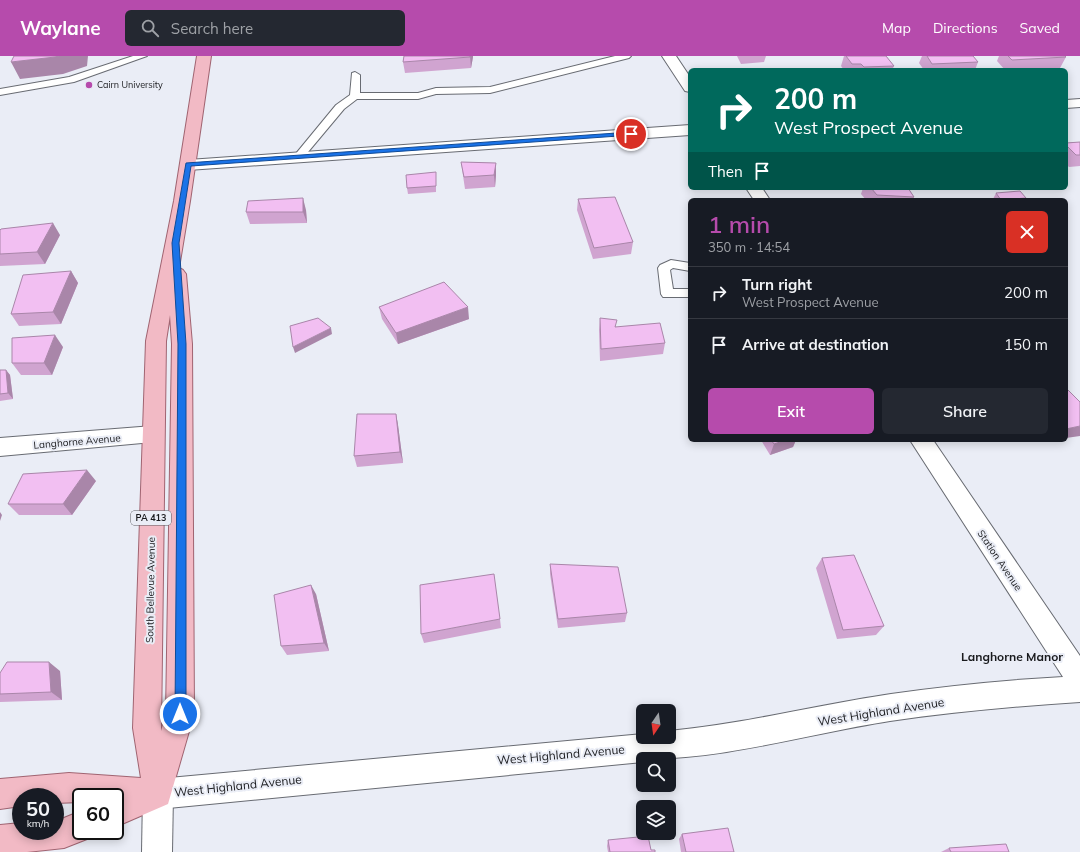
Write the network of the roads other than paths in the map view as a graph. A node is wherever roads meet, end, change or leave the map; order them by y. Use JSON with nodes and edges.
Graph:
{"nodes":[{"id":1,"x":142,"y":56,"type":"edge"},
{"id":2,"x":204,"y":56,"type":"edge"},
{"id":3,"x":626,"y":56,"type":"edge"},
{"id":4,"x":669,"y":56,"type":"edge"},
{"id":5,"x":356,"y":75,"type":"dead end"},
{"id":6,"x":688,"y":85,"type":"edge"},
{"id":7,"x":0,"y":92,"type":"edge"},
{"id":8,"x":355,"y":96,"type":"junction"},
{"id":9,"x":1080,"y":103,"type":"edge"},
{"id":10,"x":1068,"y":104,"type":"edge"},
{"id":11,"x":688,"y":130,"type":"edge"},
{"id":12,"x":299,"y":156,"type":"junction"},
{"id":13,"x":188,"y":165,"type":"junction"},
{"id":14,"x":175,"y":243,"type":"junction"},
{"id":15,"x":688,"y":267,"type":"edge"},
{"id":16,"x":688,"y":293,"type":"edge"},
{"id":17,"x":153,"y":434,"type":"junction"},
{"id":18,"x":922,"y":442,"type":"edge"},
{"id":19,"x":0,"y":447,"type":"edge"},
{"id":20,"x":1080,"y":679,"type":"edge"},
{"id":21,"x":1080,"y":689,"type":"edge"},
{"id":22,"x":0,"y":794,"type":"edge"},
{"id":23,"x":158,"y":794,"type":"junction"},
{"id":24,"x":124,"y":808,"type":"edge"},
{"id":25,"x":72,"y":830,"type":"edge"},
{"id":26,"x":0,"y":840,"type":"edge"},
{"id":27,"x":157,"y":852,"type":"edge"}],
"edges":[{"from":1,"to":7,"type":"lane"},
{"from":2,"to":13,"type":"main road","name":"South Bellevue Avenue","number":"PA 413"},
{"from":3,"to":8,"type":"lane"},
{"from":4,"to":6,"type":"street"},
{"from":5,"to":8,"type":"lane"},
{"from":8,"to":12,"type":"lane"},
{"from":9,"to":10,"type":"street"},
{"from":11,"to":12,"type":"street"},
{"from":12,"to":13,"type":"street"},
{"from":13,"to":14,"type":"main road","name":"South Bellevue Avenue","number":"PA 413"},
{"from":14,"to":17,"type":"main road","name":"South Bellevue Avenue","number":"PA 413"},
{"from":14,"to":23,"type":"main road","name":"South Bellevue Avenue","number":"PA 413"},
{"from":15,"to":16,"type":"lane"},
{"from":17,"to":19,"type":"street","name":"Langhorne Avenue"},
{"from":17,"to":23,"type":"main road","name":"South Bellevue Avenue","number":"PA 413"},
{"from":18,"to":20,"type":"street","name":"Station Avenue"},
{"from":21,"to":23,"type":"street","name":"West Highland Avenue"},
{"from":22,"to":23,"type":"main road"},
{"from":23,"to":24,"type":"main road"},
{"from":23,"to":27,"type":"street","name":"South Bellevue Avenue"},
{"from":25,"to":26,"type":"main road"}]}
